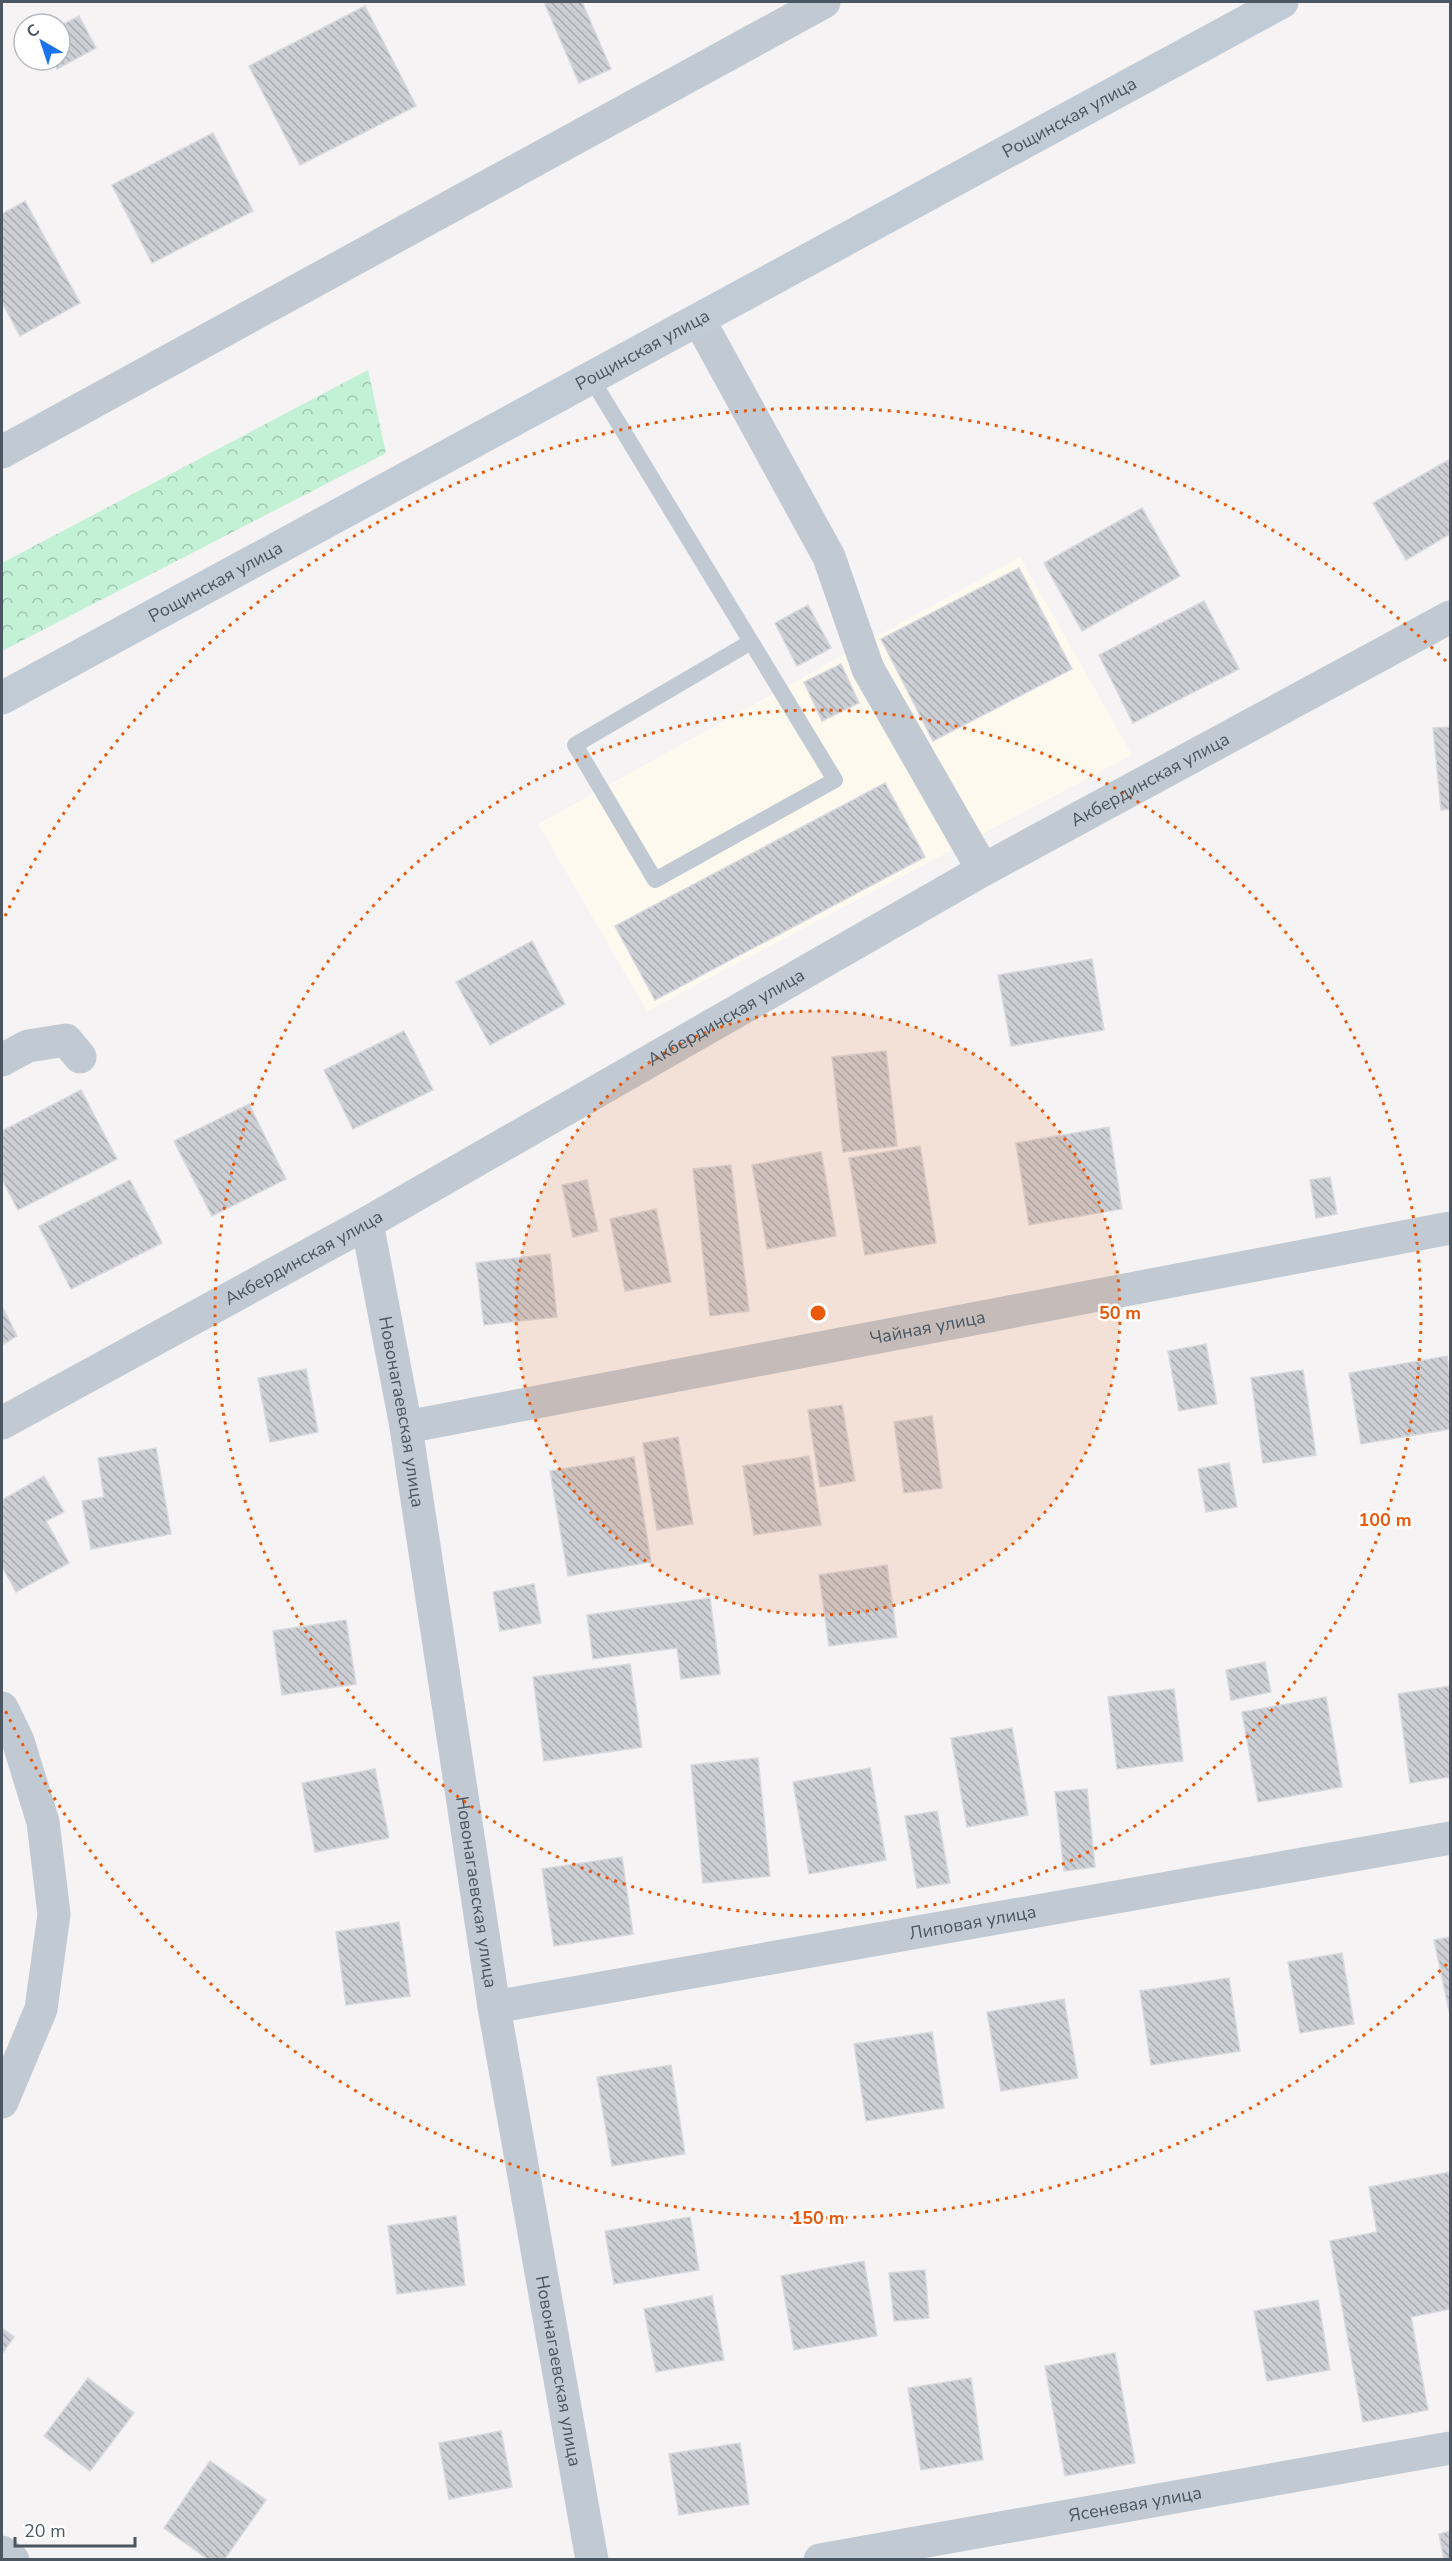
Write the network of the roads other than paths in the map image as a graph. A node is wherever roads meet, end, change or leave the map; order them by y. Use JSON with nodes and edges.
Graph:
{"nodes":[{"id":1,"x":824,"y":2,"type":"edge"},
{"id":2,"x":1282,"y":2,"type":"edge"},
{"id":3,"x":782,"y":12,"type":"edge"},
{"id":4,"x":699,"y":320,"type":"junction"},
{"id":5,"x":591,"y":378,"type":"junction"},
{"id":6,"x":6,"y":440,"type":"edge"},
{"id":7,"x":1450,"y":616,"type":"edge"},
{"id":8,"x":751,"y":642,"type":"junction"},
{"id":9,"x":2,"y":698,"type":"edge"},
{"id":10,"x":983,"y":870,"type":"junction"},
{"id":11,"x":80,"y":1058,"type":"dead end"},
{"id":12,"x":2,"y":1060,"type":"edge"},
{"id":13,"x":367,"y":1223,"type":"junction"},
{"id":14,"x":1450,"y":1228,"type":"edge"},
{"id":15,"x":2,"y":1423,"type":"edge"},
{"id":16,"x":406,"y":1427,"type":"junction"},
{"id":17,"x":2,"y":1708,"type":"edge"},
{"id":18,"x":1450,"y":1838,"type":"edge"},
{"id":19,"x":494,"y":2007,"type":"junction"},
{"id":20,"x":2,"y":2102,"type":"edge"},
{"id":21,"x":1450,"y":2448,"type":"edge"},
{"id":22,"x":2,"y":2552,"type":"edge"},
{"id":23,"x":13,"y":2559,"type":"edge"},
{"id":24,"x":592,"y":2559,"type":"edge"},
{"id":25,"x":823,"y":2559,"type":"edge"}],
"edges":[{"from":1,"to":3,"type":"street"},
{"from":2,"to":4,"type":"street","name":"Рощинская улица"},
{"from":3,"to":6,"type":"street"},
{"from":4,"to":5,"type":"street","name":"Рощинская улица"},
{"from":4,"to":10,"type":"street"},
{"from":5,"to":8,"type":"lane"},
{"from":5,"to":9,"type":"street","name":"Рощинская улица"},
{"from":7,"to":10,"type":"street","name":"Акбердинская улица"},
{"from":8,"to":8,"type":"lane"},
{"from":10,"to":13,"type":"street","name":"Акбердинская улица"},
{"from":11,"to":12,"type":"street"},
{"from":13,"to":15,"type":"street","name":"Акбердинская улица"},
{"from":13,"to":16,"type":"street","name":"Новонагаевская улица"},
{"from":14,"to":16,"type":"street","name":"Чайная улица"},
{"from":16,"to":19,"type":"street","name":"Новонагаевская улица"},
{"from":17,"to":20,"type":"street"},
{"from":18,"to":19,"type":"street","name":"Липовая улица"},
{"from":19,"to":24,"type":"street","name":"Новонагаевская улица"},
{"from":21,"to":25,"type":"street","name":"Ясеневая улица"},
{"from":22,"to":23,"type":"street"}]}
